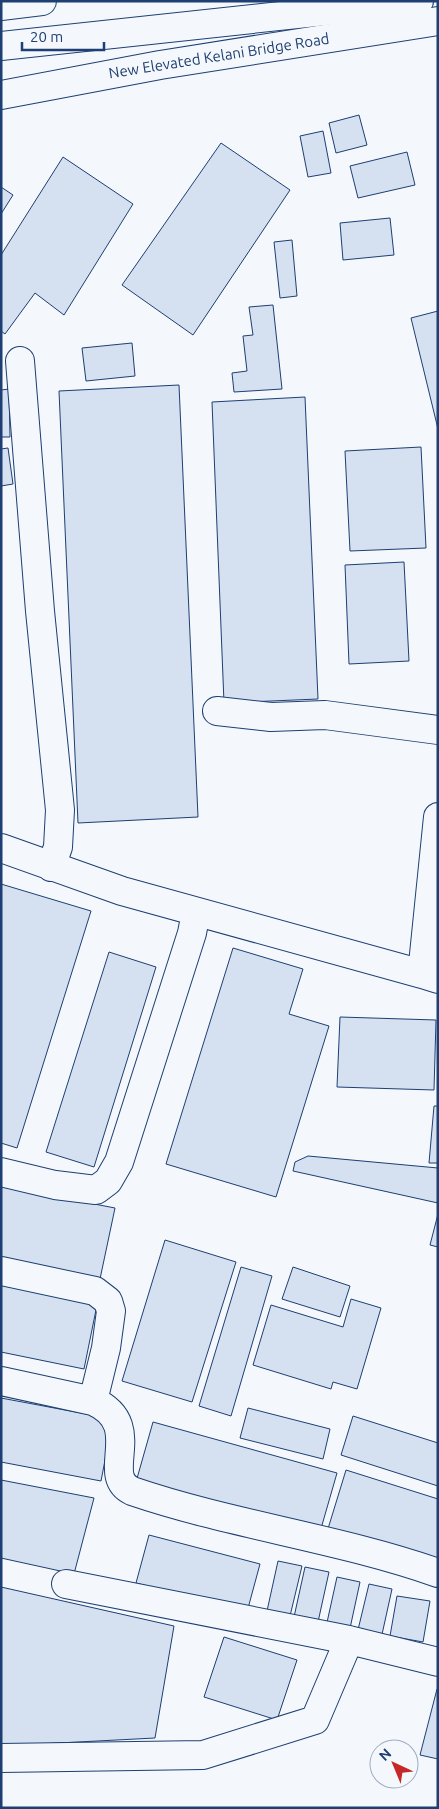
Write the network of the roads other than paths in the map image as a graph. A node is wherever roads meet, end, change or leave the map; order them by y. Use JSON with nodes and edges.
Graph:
{"nodes":[{"id":1,"x":42,"y":1,"type":"edge"},
{"id":2,"x":419,"y":1,"type":"edge"},
{"id":3,"x":1,"y":6,"type":"edge"},
{"id":4,"x":438,"y":21,"type":"edge"},
{"id":5,"x":1,"y":46,"type":"edge"},
{"id":6,"x":1,"y":95,"type":"edge"},
{"id":7,"x":20,"y":361,"type":"dead end"},
{"id":8,"x":217,"y":710,"type":"dead end"},
{"id":9,"x":438,"y":730,"type":"edge"},
{"id":10,"x":438,"y":817,"type":"edge"},
{"id":11,"x":1,"y":848,"type":"edge"},
{"id":12,"x":51,"y":867,"type":"junction"},
{"id":13,"x":196,"y":912,"type":"junction"},
{"id":14,"x":430,"y":976,"type":"edge"},
{"id":15,"x":1,"y":1172,"type":"edge"},
{"id":16,"x":1,"y":1271,"type":"edge"},
{"id":17,"x":1,"y":1381,"type":"edge"},
{"id":18,"x":93,"y":1401,"type":"junction"},
{"id":19,"x":438,"y":1573,"type":"edge"},
{"id":20,"x":66,"y":1584,"type":"dead end"},
{"id":21,"x":349,"y":1640,"type":"junction"},
{"id":22,"x":438,"y":1662,"type":"edge"},
{"id":23,"x":1,"y":1758,"type":"edge"}],
"edges":[{"from":1,"to":3,"type":"main road"},
{"from":2,"to":5,"type":"main road"},
{"from":4,"to":6,"type":"main road","name":"New Elevated Kelani Bridge Road"},
{"from":7,"to":12,"type":"main road"},
{"from":8,"to":9,"type":"main road"},
{"from":10,"to":14,"type":"main road"},
{"from":11,"to":12,"type":"main road"},
{"from":12,"to":13,"type":"main road"},
{"from":13,"to":14,"type":"main road"},
{"from":13,"to":15,"type":"main road"},
{"from":16,"to":18,"type":"main road"},
{"from":17,"to":18,"type":"main road"},
{"from":18,"to":19,"type":"main road"},
{"from":20,"to":21,"type":"main road"},
{"from":21,"to":22,"type":"main road"},
{"from":21,"to":23,"type":"main road"}]}
